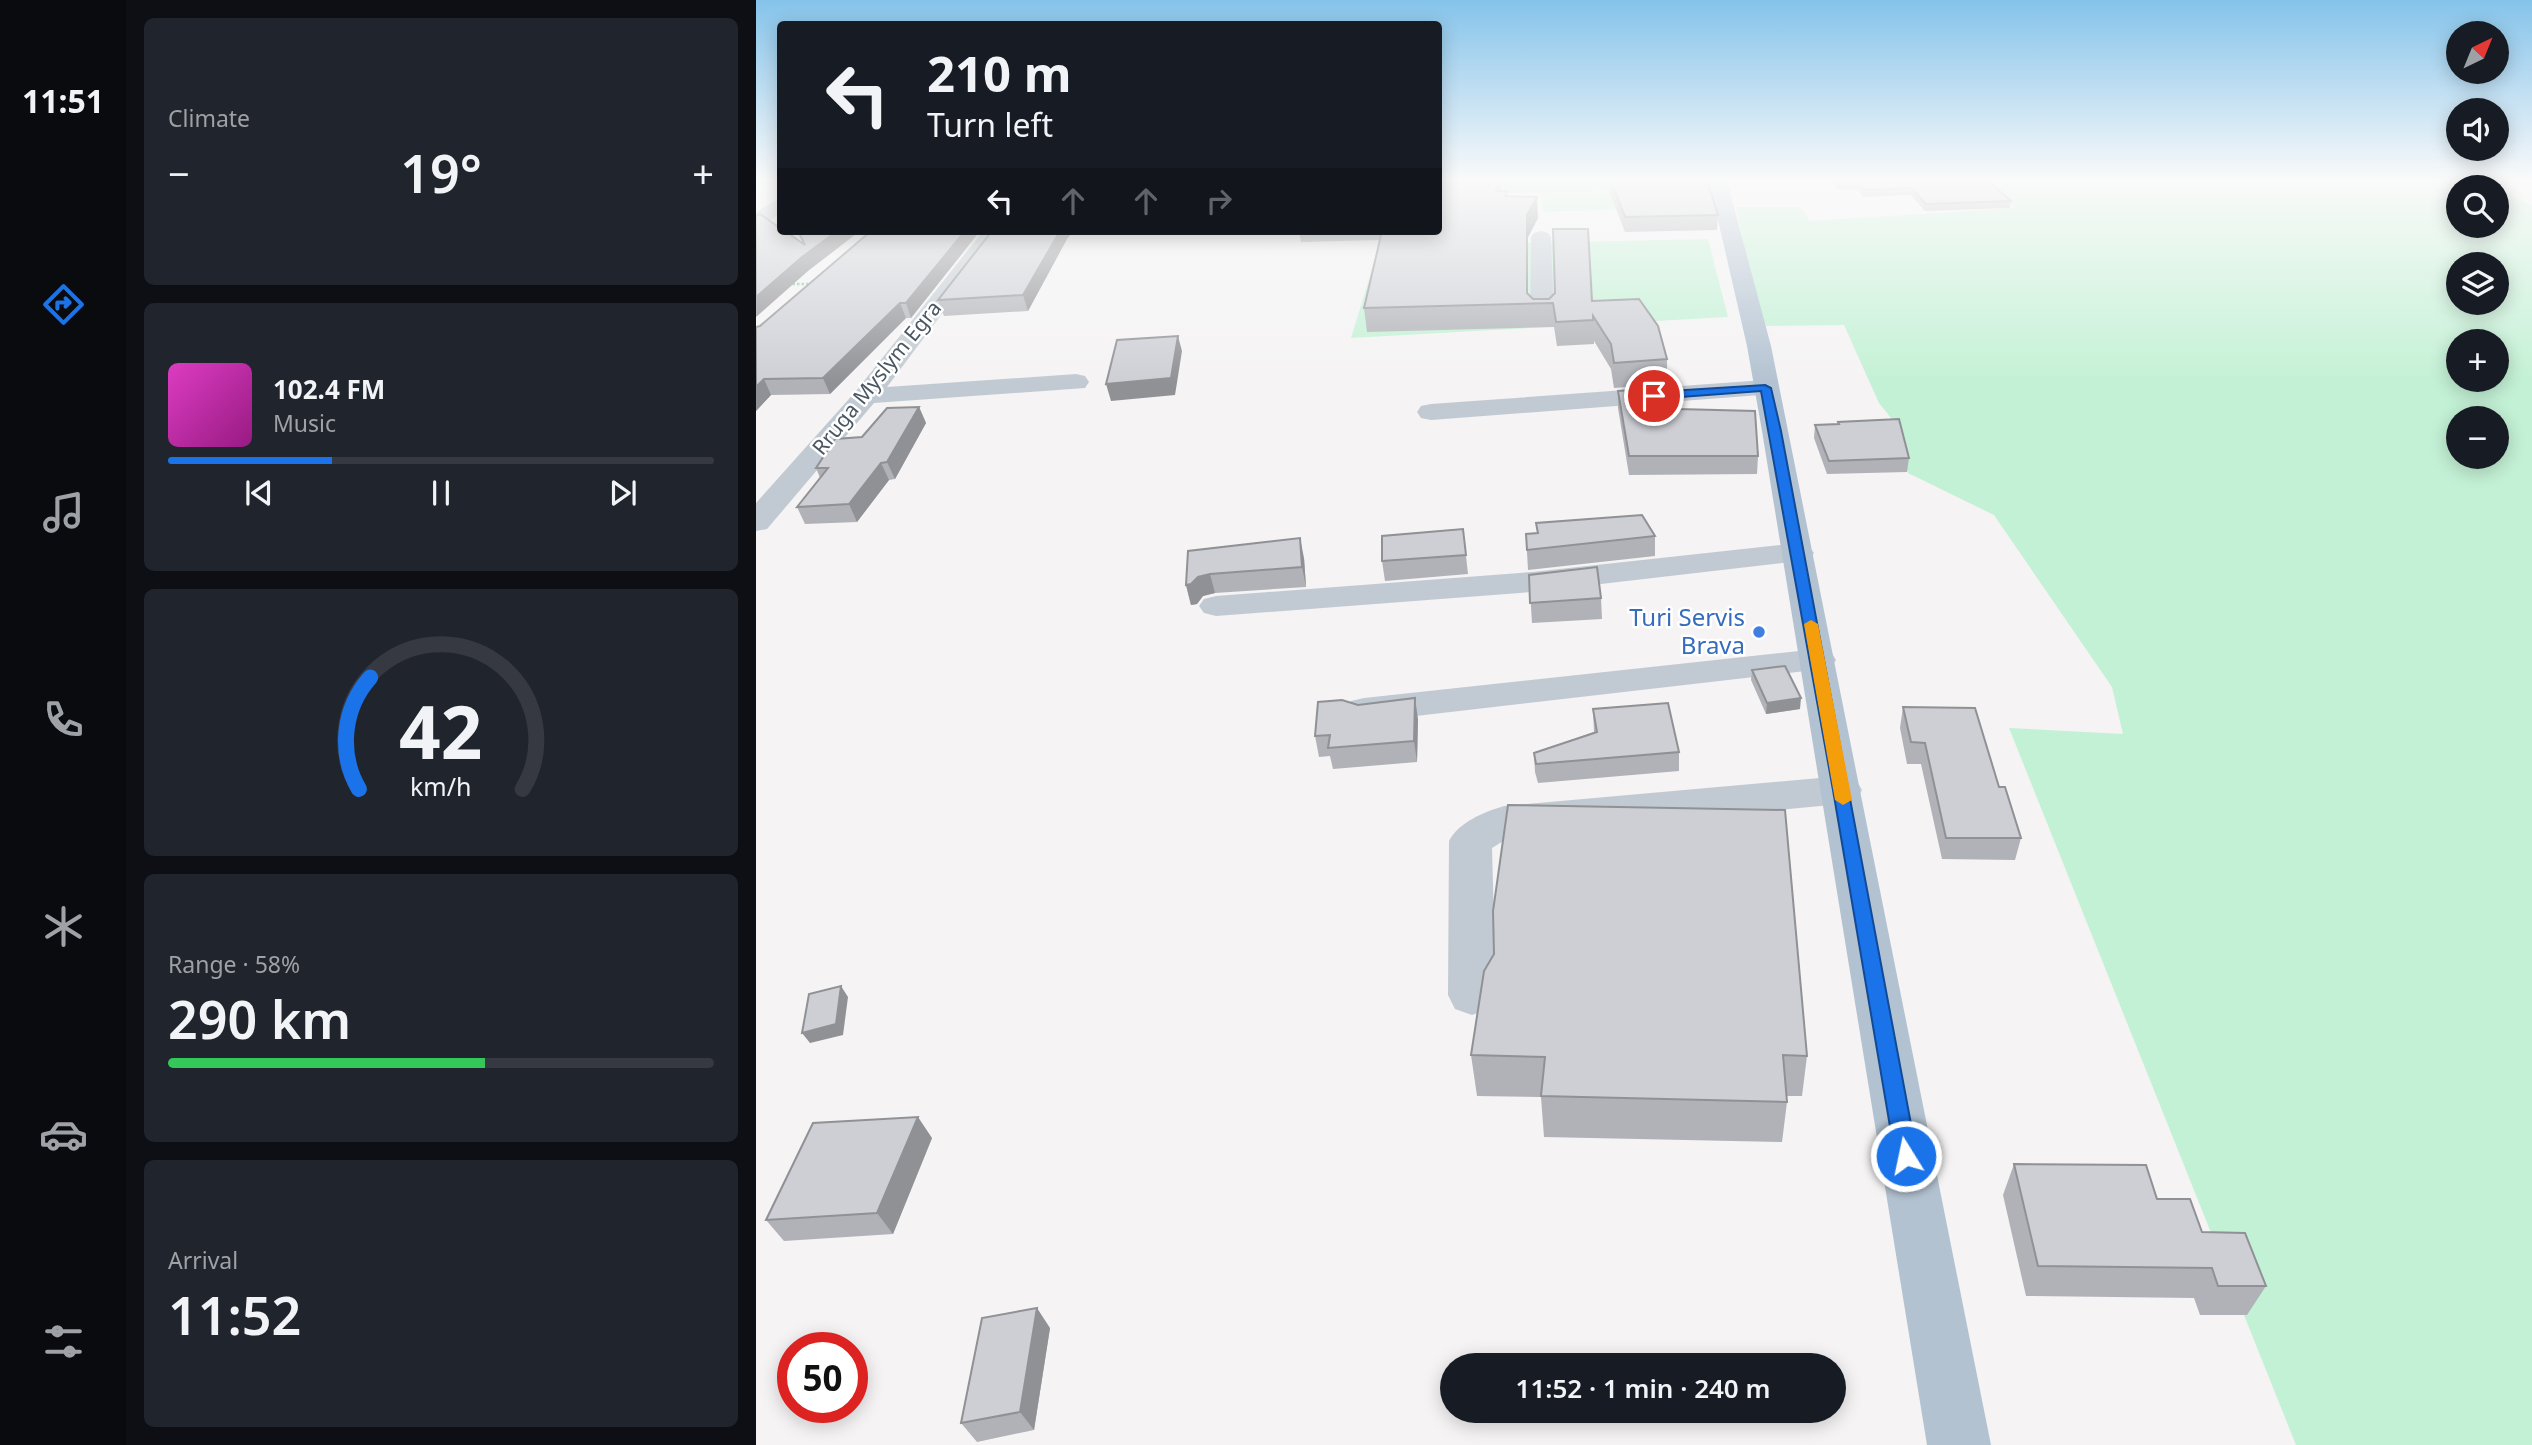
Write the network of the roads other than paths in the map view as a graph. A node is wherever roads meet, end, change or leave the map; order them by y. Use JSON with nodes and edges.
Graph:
{"nodes":[{"id":1,"x":980,"y":248,"type":"edge"},
{"id":2,"x":1541,"y":248,"type":"edge"},
{"id":3,"x":1735,"y":248,"type":"edge"},
{"id":4,"x":1542,"y":315,"type":"edge"},
{"id":5,"x":1076,"y":382,"type":"dead end"},
{"id":6,"x":1765,"y":388,"type":"junction"},
{"id":7,"x":866,"y":396,"type":"junction"},
{"id":8,"x":1431,"y":412,"type":"dead end"},
{"id":9,"x":756,"y":522,"type":"edge"},
{"id":10,"x":1798,"y":553,"type":"junction"},
{"id":11,"x":1216,"y":606,"type":"dead end"},
{"id":12,"x":1818,"y":660,"type":"junction"},
{"id":13,"x":1362,"y":711,"type":"edge"},
{"id":14,"x":1842,"y":790,"type":"junction"},
{"id":15,"x":1472,"y":995,"type":"dead end"},
{"id":16,"x":1959,"y":1445,"type":"edge"}],
"edges":[{"from":1,"to":7,"type":"street","name":"Rruga Myslym Egra"},
{"from":2,"to":4,"type":"street"},
{"from":3,"to":6,"type":"main road"},
{"from":5,"to":7,"type":"street"},
{"from":6,"to":8,"type":"street"},
{"from":6,"to":10,"type":"main road"},
{"from":7,"to":9,"type":"street","name":"Rruga Myslym Egra"},
{"from":10,"to":11,"type":"street"},
{"from":10,"to":12,"type":"main road"},
{"from":12,"to":13,"type":"street"},
{"from":12,"to":14,"type":"main road"},
{"from":14,"to":15,"type":"street"},
{"from":14,"to":16,"type":"main road"}]}
